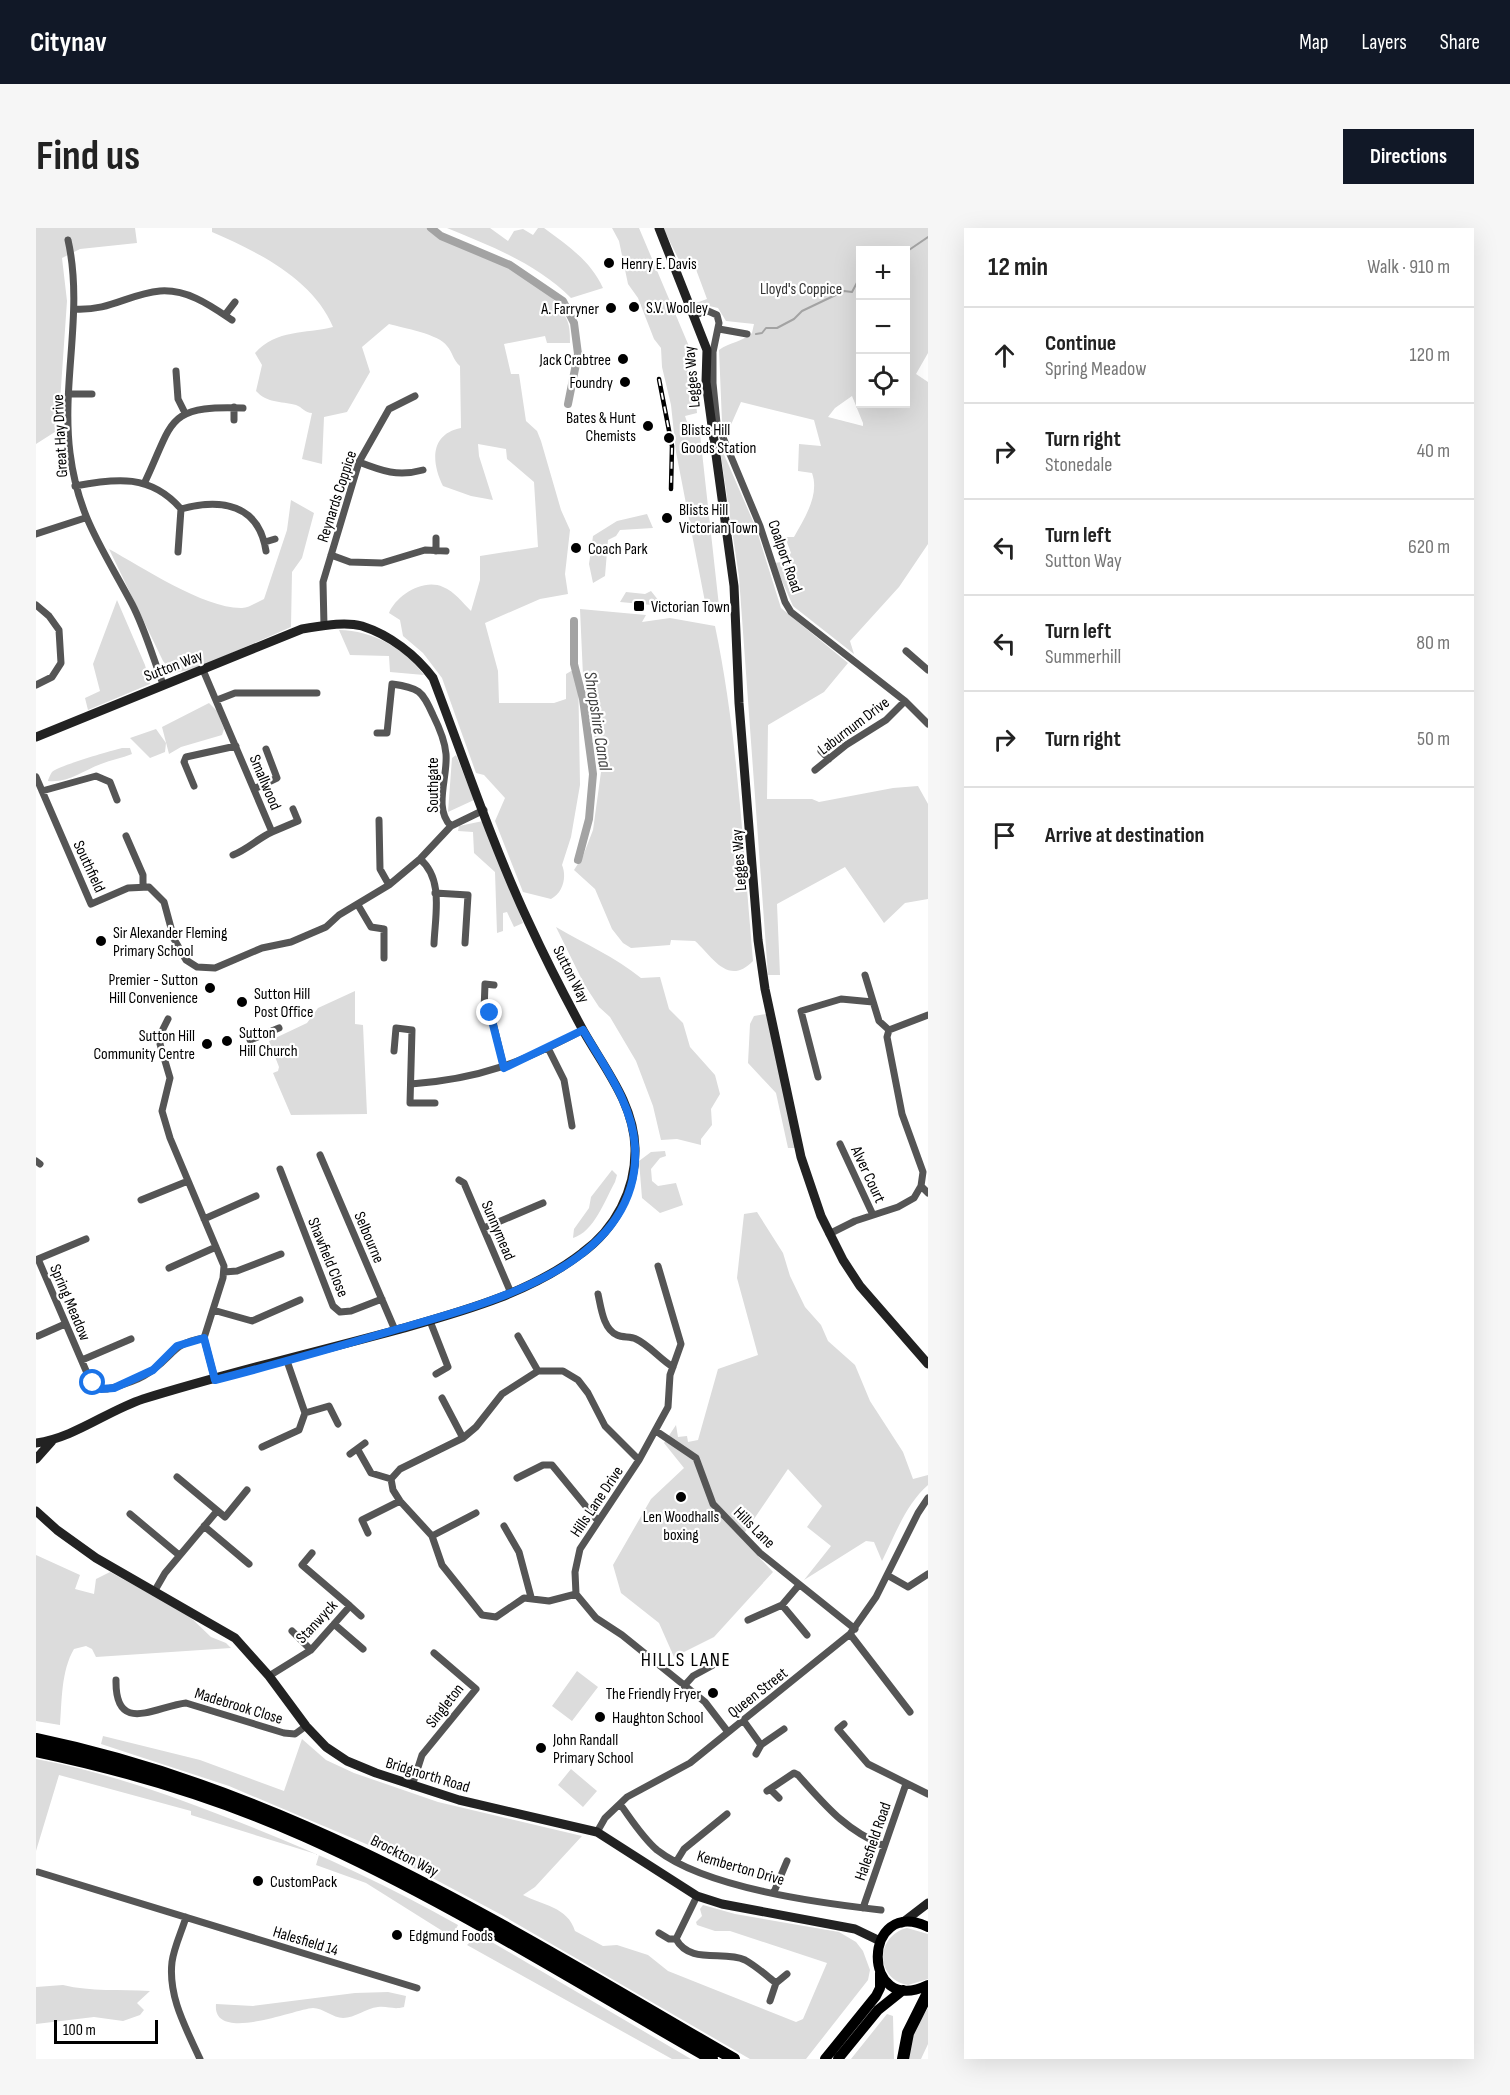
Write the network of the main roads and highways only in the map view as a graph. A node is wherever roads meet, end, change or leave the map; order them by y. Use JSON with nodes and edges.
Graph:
{"nodes":[{"id":1,"x":36,"y":1739,"type":"edge"},
{"id":2,"x":36,"y":1751,"type":"edge"},
{"id":3,"x":928,"y":1928,"type":"edge"},
{"id":4,"x":880,"y":1972,"type":"junction"},
{"id":5,"x":928,"y":1985,"type":"edge"},
{"id":6,"x":903,"y":1990,"type":"junction"},
{"id":7,"x":928,"y":1993,"type":"edge"},
{"id":8,"x":712,"y":2059,"type":"edge"},
{"id":9,"x":734,"y":2059,"type":"edge"},
{"id":10,"x":825,"y":2059,"type":"edge"},
{"id":11,"x":838,"y":2059,"type":"edge"},
{"id":12,"x":903,"y":2059,"type":"edge"}],
"edges":[{"from":1,"to":9,"type":"highway","name":"Brockton Way"},
{"from":2,"to":8,"type":"highway","name":"Brockton Way"},
{"from":3,"to":4,"type":"main road"},
{"from":4,"to":6,"type":"main road"},
{"from":4,"to":10,"type":"main road"},
{"from":5,"to":6,"type":"main road"},
{"from":6,"to":11,"type":"main road"},
{"from":7,"to":12,"type":"highway"}]}
